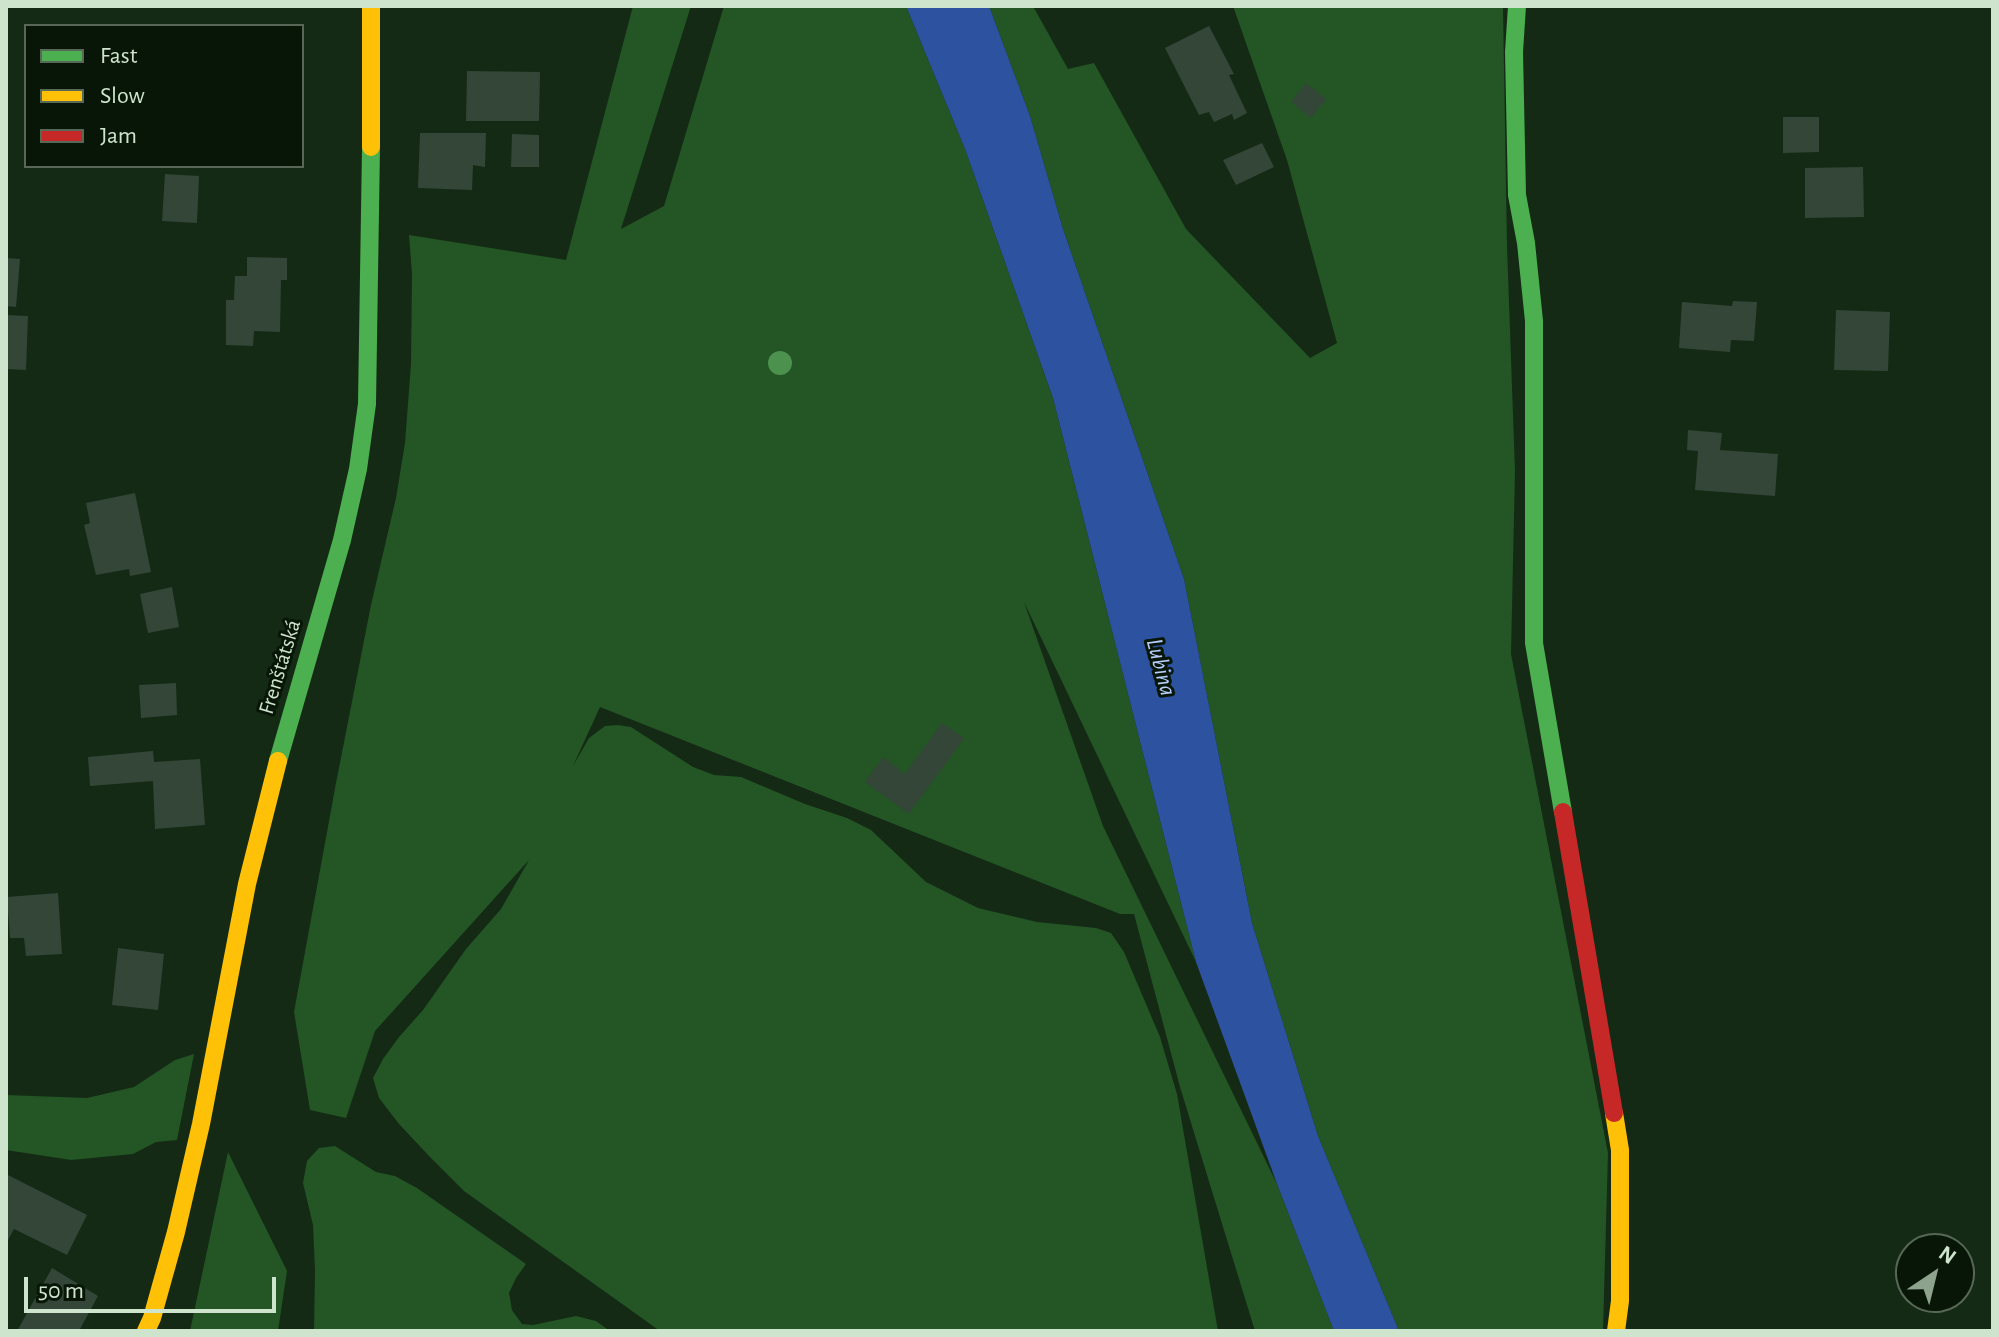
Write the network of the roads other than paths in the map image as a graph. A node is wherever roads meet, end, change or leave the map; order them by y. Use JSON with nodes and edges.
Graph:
{"nodes":[{"id":1,"x":371,"y":6,"type":"edge"},
{"id":2,"x":1517,"y":6,"type":"edge"},
{"id":3,"x":146,"y":1331,"type":"edge"},
{"id":4,"x":1616,"y":1331,"type":"edge"}],
"edges":[{"from":1,"to":3,"type":"main road","name":"Frenštátská"},
{"from":2,"to":4,"type":"main road"}]}
